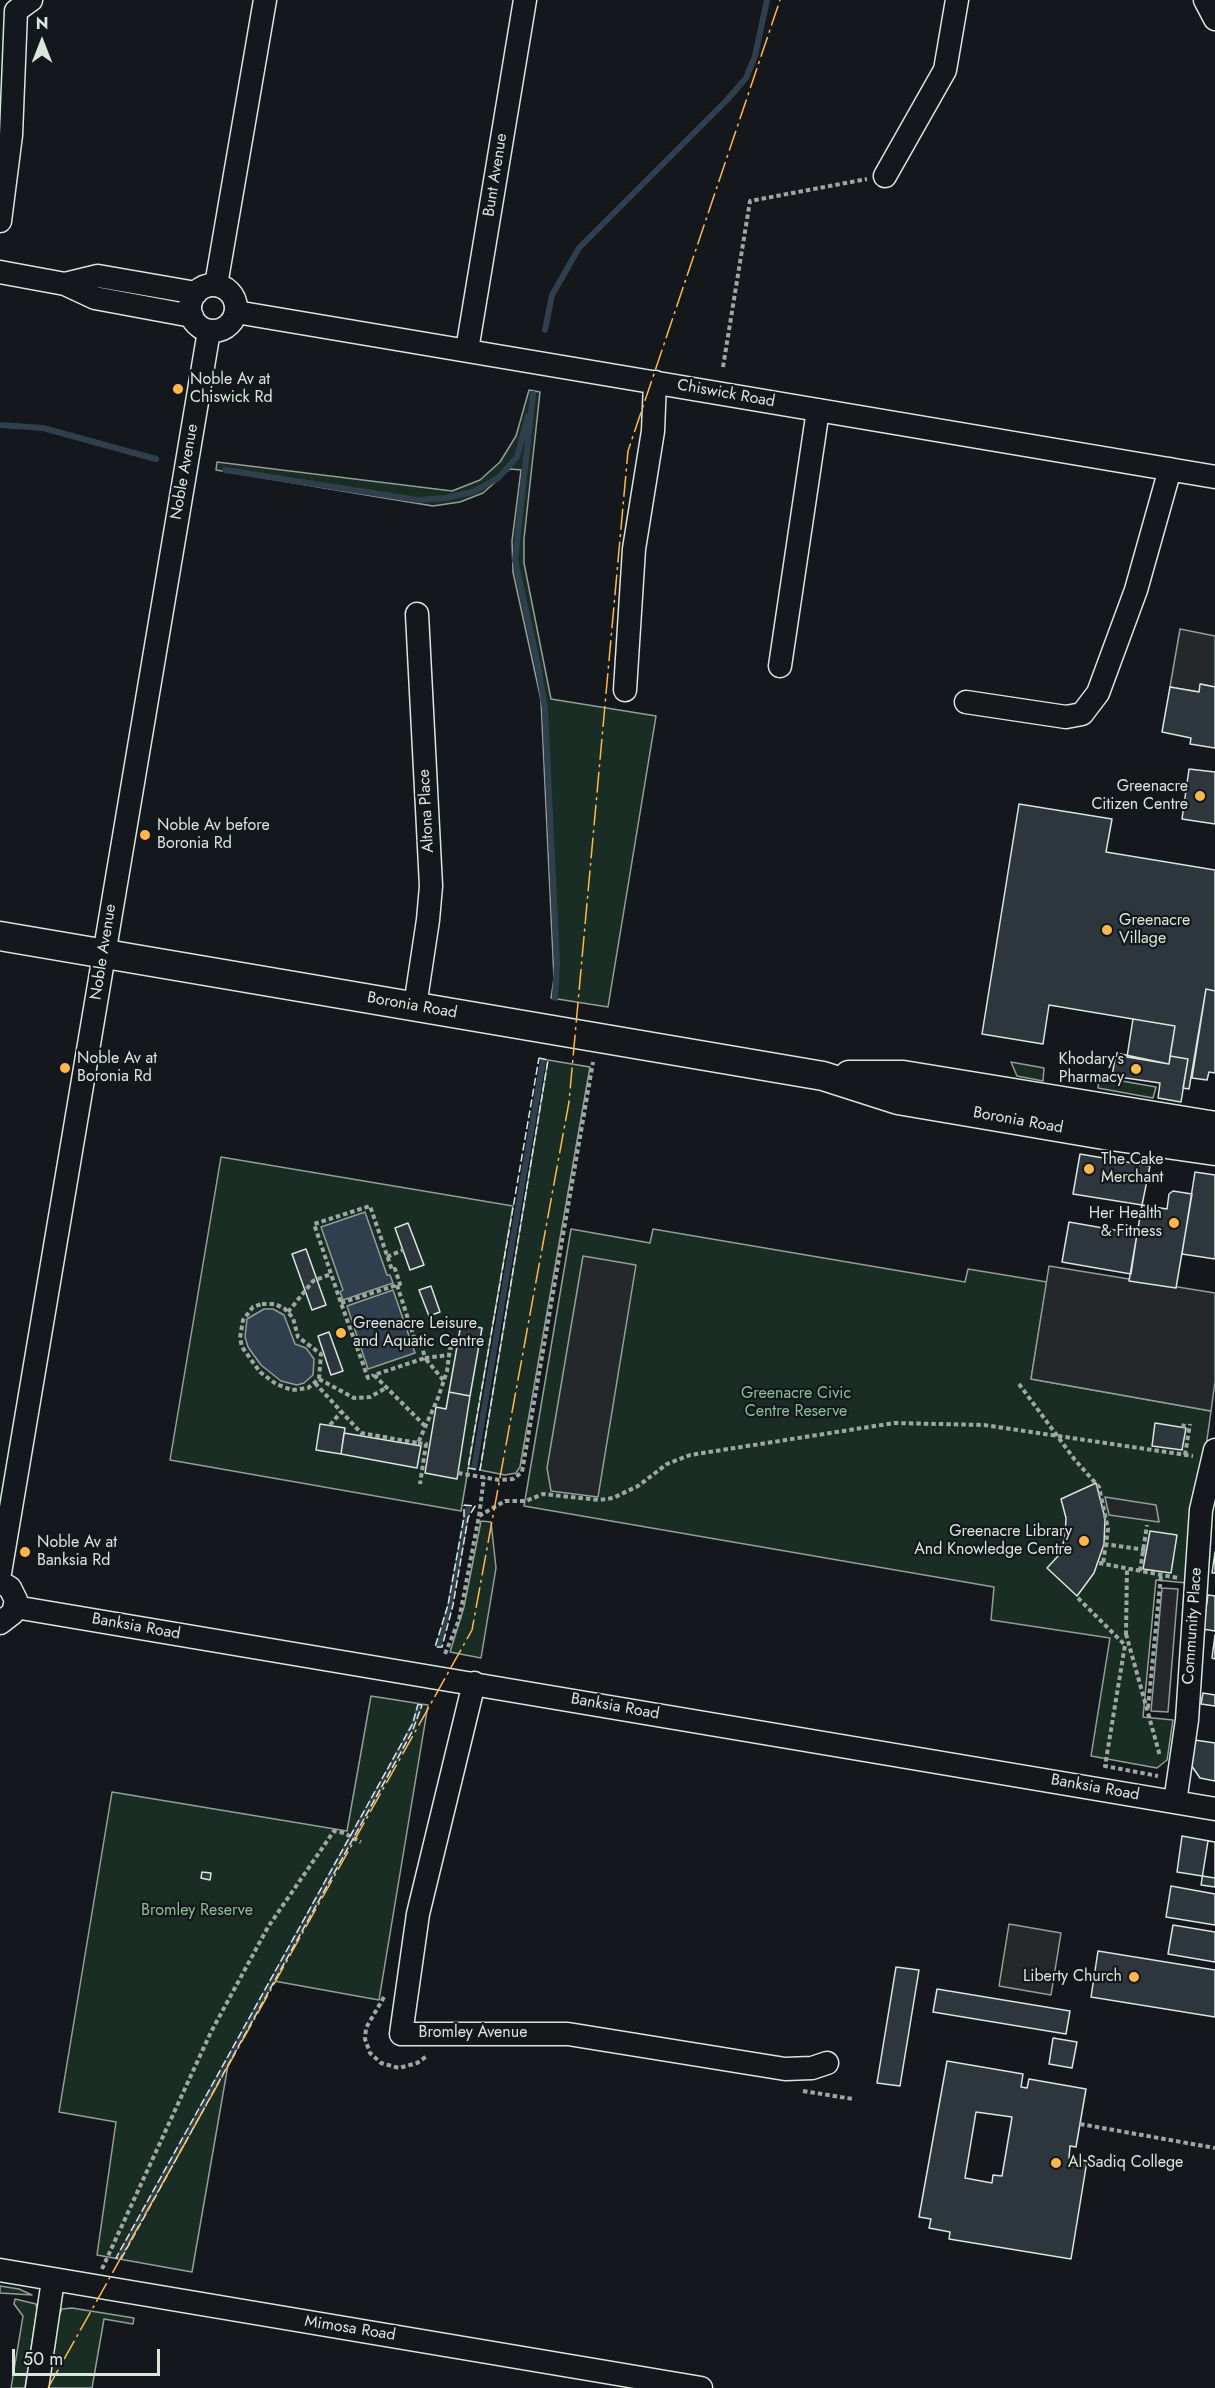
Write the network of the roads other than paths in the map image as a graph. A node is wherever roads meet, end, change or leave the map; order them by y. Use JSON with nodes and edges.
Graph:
{"nodes":[{"id":1,"x":31,"y":0,"type":"edge"},
{"id":2,"x":265,"y":0,"type":"edge"},
{"id":3,"x":525,"y":0,"type":"edge"},
{"id":4,"x":957,"y":0,"type":"edge"},
{"id":5,"x":1206,"y":0,"type":"edge"},
{"id":6,"x":1215,"y":19,"type":"edge"},
{"id":7,"x":885,"y":176,"type":"road end"},
{"id":8,"x":0,"y":221,"type":"edge"},
{"id":9,"x":0,"y":272,"type":"edge"},
{"id":10,"x":65,"y":284,"type":"junction"},
{"id":11,"x":206,"y":289,"type":"junction"},
{"id":12,"x":236,"y":312,"type":"junction"},
{"id":13,"x":192,"y":316,"type":"junction"},
{"id":14,"x":209,"y":331,"type":"junction"},
{"id":15,"x":467,"y":350,"type":"junction"},
{"id":16,"x":655,"y":382,"type":"junction"},
{"id":17,"x":818,"y":410,"type":"junction"},
{"id":18,"x":1170,"y":470,"type":"junction"},
{"id":19,"x":1215,"y":477,"type":"edge"},
{"id":20,"x":417,"y":614,"type":"dead end"},
{"id":21,"x":780,"y":666,"type":"dead end"},
{"id":22,"x":626,"y":690,"type":"dead end"},
{"id":23,"x":966,"y":702,"type":"dead end"},
{"id":24,"x":0,"y":936,"type":"edge"},
{"id":25,"x":104,"y":954,"type":"junction"},
{"id":26,"x":415,"y":1006,"type":"junction"},
{"id":27,"x":823,"y":1076,"type":"junction"},
{"id":28,"x":1215,"y":1126,"type":"edge"},
{"id":29,"x":1215,"y":1151,"type":"edge"},
{"id":30,"x":1207,"y":1454,"type":"edge"},
{"id":31,"x":0,"y":1573,"type":"edge"},
{"id":32,"x":0,"y":1582,"type":"edge"},
{"id":33,"x":8,"y":1615,"type":"edge"},
{"id":34,"x":474,"y":1683,"type":"junction"},
{"id":35,"x":1175,"y":1802,"type":"junction"},
{"id":36,"x":1215,"y":1809,"type":"edge"},
{"id":37,"x":827,"y":2063,"type":"dead end"},
{"id":38,"x":0,"y":2270,"type":"edge"},
{"id":39,"x":53,"y":2280,"type":"junction"},
{"id":40,"x":37,"y":2388,"type":"edge"},
{"id":41,"x":701,"y":2388,"type":"edge"}],
"edges":[{"from":1,"to":8,"type":"street"},
{"from":2,"to":11,"type":"street"},
{"from":3,"to":15,"type":"street","name":"Bunt Avenue"},
{"from":4,"to":7,"type":"street"},
{"from":5,"to":6,"type":"street"},
{"from":9,"to":10,"type":"street"},
{"from":10,"to":11,"type":"street"},
{"from":10,"to":13,"type":"street"},
{"from":11,"to":12,"type":"street"},
{"from":11,"to":13,"type":"street"},
{"from":12,"to":14,"type":"street"},
{"from":12,"to":15,"type":"street","name":"Chiswick Road"},
{"from":13,"to":14,"type":"street"},
{"from":14,"to":25,"type":"street","name":"Noble Avenue"},
{"from":15,"to":16,"type":"street","name":"Chiswick Road"},
{"from":16,"to":17,"type":"street","name":"Chiswick Road"},
{"from":16,"to":22,"type":"street"},
{"from":17,"to":18,"type":"street","name":"Chiswick Road"},
{"from":17,"to":21,"type":"street"},
{"from":18,"to":19,"type":"street","name":"Chiswick Road"},
{"from":18,"to":23,"type":"street"},
{"from":20,"to":26,"type":"street","name":"Altona Place"},
{"from":24,"to":25,"type":"main road","name":"Boronia Road"},
{"from":25,"to":26,"type":"main road","name":"Boronia Road"},
{"from":25,"to":31,"type":"street","name":"Noble Avenue"},
{"from":26,"to":27,"type":"main road","name":"Boronia Road"},
{"from":27,"to":28,"type":"main road","name":"Boronia Road"},
{"from":27,"to":29,"type":"main road","name":"Boronia Road"},
{"from":30,"to":35,"type":"street","name":"Community Place"},
{"from":32,"to":33,"type":"street"},
{"from":33,"to":34,"type":"street","name":"Banksia Road"},
{"from":34,"to":35,"type":"street","name":"Banksia Road"},
{"from":34,"to":37,"type":"street","name":"Bromley Avenue"},
{"from":35,"to":36,"type":"street","name":"Banksia Road"},
{"from":38,"to":39,"type":"street","name":"Mimosa Road"},
{"from":39,"to":40,"type":"street"},
{"from":39,"to":41,"type":"street","name":"Mimosa Road"}]}
